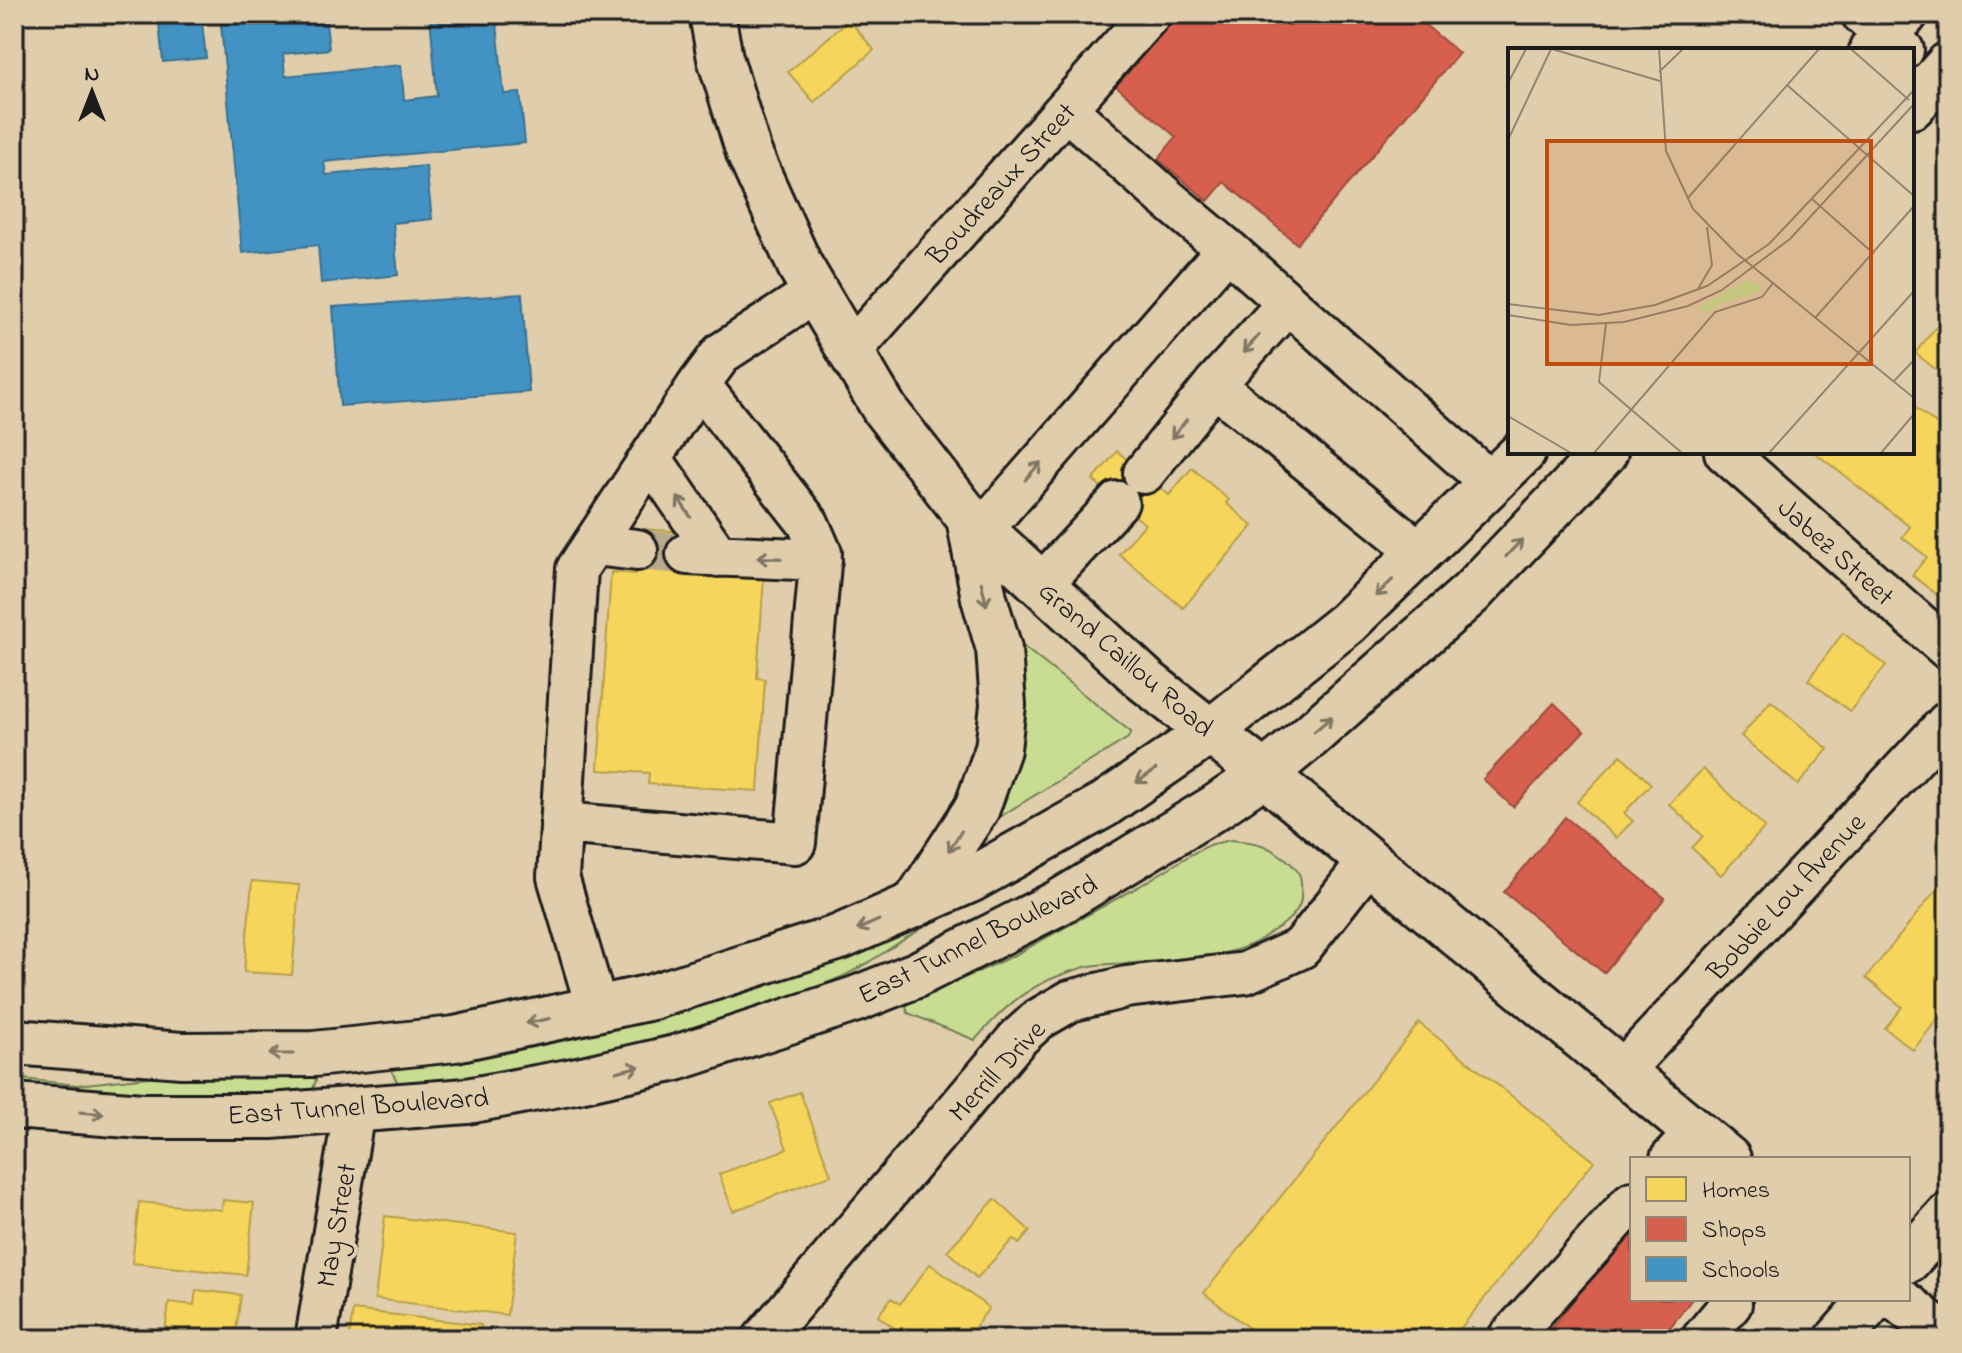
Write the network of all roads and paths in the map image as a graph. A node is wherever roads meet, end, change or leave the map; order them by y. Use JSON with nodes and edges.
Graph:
{"nodes":[{"id":1,"x":712,"y":14,"type":"edge"},
{"id":2,"x":1150,"y":14,"type":"edge"},
{"id":3,"x":1066,"y":109,"type":"junction"},
{"id":4,"x":1227,"y":249,"type":"junction"},
{"id":5,"x":815,"y":292,"type":"junction"},
{"id":6,"x":1288,"y":303,"type":"junction"},
{"id":7,"x":850,"y":352,"type":"junction"},
{"id":8,"x":699,"y":384,"type":"junction"},
{"id":9,"x":1214,"y":385,"type":"junction"},
{"id":10,"x":1521,"y":454,"type":"edge"},
{"id":11,"x":1603,"y":454,"type":"edge"},
{"id":12,"x":1727,"y":454,"type":"edge"},
{"id":13,"x":651,"y":458,"type":"junction"},
{"id":14,"x":1491,"y":483,"type":"junction"},
{"id":15,"x":976,"y":524,"type":"junction"},
{"id":16,"x":594,"y":545,"type":"junction"},
{"id":17,"x":637,"y":550,"type":"tunnel mouth"},
{"id":18,"x":1420,"y":552,"type":"junction"},
{"id":19,"x":821,"y":560,"type":"junction"},
{"id":20,"x":1042,"y":584,"type":"junction"},
{"id":21,"x":1948,"y":649,"type":"edge"},
{"id":22,"x":1948,"y":722,"type":"edge"},
{"id":23,"x":1210,"y":732,"type":"junction"},
{"id":24,"x":1264,"y":774,"type":"junction"},
{"id":25,"x":561,"y":823,"type":"junction"},
{"id":26,"x":1369,"y":861,"type":"junction"},
{"id":27,"x":914,"y":905,"type":"junction"},
{"id":28,"x":597,"y":1009,"type":"junction"},
{"id":29,"x":14,"y":1042,"type":"edge"},
{"id":30,"x":1622,"y":1071,"type":"junction"},
{"id":31,"x":354,"y":1111,"type":"junction"},
{"id":32,"x":15,"y":1115,"type":"edge"},
{"id":33,"x":1698,"y":1150,"type":"edge"},
{"id":34,"x":1630,"y":1204,"type":"edge"},
{"id":35,"x":1948,"y":1216,"type":"edge"},
{"id":36,"x":1910,"y":1258,"type":"edge"},
{"id":37,"x":1871,"y":1301,"type":"edge"},
{"id":38,"x":1900,"y":1301,"type":"edge"},
{"id":39,"x":1731,"y":1304,"type":"dead end"},
{"id":40,"x":316,"y":1339,"type":"edge"},
{"id":41,"x":763,"y":1339,"type":"edge"},
{"id":42,"x":1508,"y":1339,"type":"edge"},
{"id":43,"x":1702,"y":1339,"type":"edge"},
{"id":44,"x":1838,"y":1339,"type":"edge"},
{"id":45,"x":1948,"y":1339,"type":"edge"}],
"edges":[{"from":1,"to":5,"type":"main road","name":"Grand Caillou Road"},
{"from":2,"to":3,"type":"street","name":"Boudreaux Street"},
{"from":3,"to":4,"type":"street"},
{"from":3,"to":7,"type":"street","name":"Boudreaux Street"},
{"from":4,"to":6,"type":"street"},
{"from":15,"to":4,"type":"street","one_way":true},
{"from":5,"to":7,"type":"main road","name":"Grand Caillou Road"},
{"from":5,"to":8,"type":"street"},
{"from":6,"to":9,"type":"street","one_way":true},
{"from":6,"to":14,"type":"street"},
{"from":7,"to":15,"type":"main road","name":"Grand Caillou Road"},
{"from":8,"to":13,"type":"street"},
{"from":8,"to":19,"type":"street"},
{"from":9,"to":18,"type":"street"},
{"from":9,"to":20,"type":"street","one_way":true},
{"from":10,"to":14,"type":"main road","name":"East Tunnel Boulevard"},
{"from":24,"to":11,"type":"main road","name":"East Tunnel Boulevard","one_way":true},
{"from":12,"to":21,"type":"street","name":"Jabez Street"},
{"from":13,"to":16,"type":"street"},
{"from":19,"to":13,"type":"street","one_way":true},
{"from":14,"to":18,"type":"main road","name":"East Tunnel Boulevard"},
{"from":15,"to":20,"type":"main road","name":"Grand Caillou Road"},
{"from":15,"to":27,"type":"main road","one_way":true},
{"from":16,"to":17,"type":"street"},
{"from":16,"to":25,"type":"street"},
{"from":18,"to":23,"type":"main road","name":"East Tunnel Boulevard","one_way":true},
{"from":19,"to":25,"type":"street"},
{"from":20,"to":23,"type":"main road","name":"Grand Caillou Road"},
{"from":22,"to":30,"type":"street","name":"Bobbie Lou Avenue"},
{"from":23,"to":24,"type":"main road","name":"Grand Caillou Road"},
{"from":23,"to":27,"type":"main road","name":"East Tunnel Boulevard","one_way":true},
{"from":24,"to":26,"type":"main road","name":"Grand Caillou Road"},
{"from":31,"to":24,"type":"main road","name":"East Tunnel Boulevard","one_way":true},
{"from":25,"to":28,"type":"street"},
{"from":26,"to":30,"type":"main road","name":"Grand Caillou Road"},
{"from":26,"to":41,"type":"street","name":"Merrill Drive"},
{"from":27,"to":28,"type":"main road","name":"East Tunnel Boulevard","one_way":true},
{"from":28,"to":29,"type":"main road","name":"East Tunnel Boulevard","one_way":true},
{"from":30,"to":33,"type":"main road","name":"Grand Caillou Road"},
{"from":32,"to":31,"type":"main road","name":"East Tunnel Boulevard","one_way":true},
{"from":31,"to":40,"type":"street","name":"May Street"},
{"from":34,"to":42,"type":"street"},
{"from":35,"to":36,"type":"main road"},
{"from":37,"to":44,"type":"main road"},
{"from":38,"to":45,"type":"main road"},
{"from":39,"to":43,"type":"street"}]}
